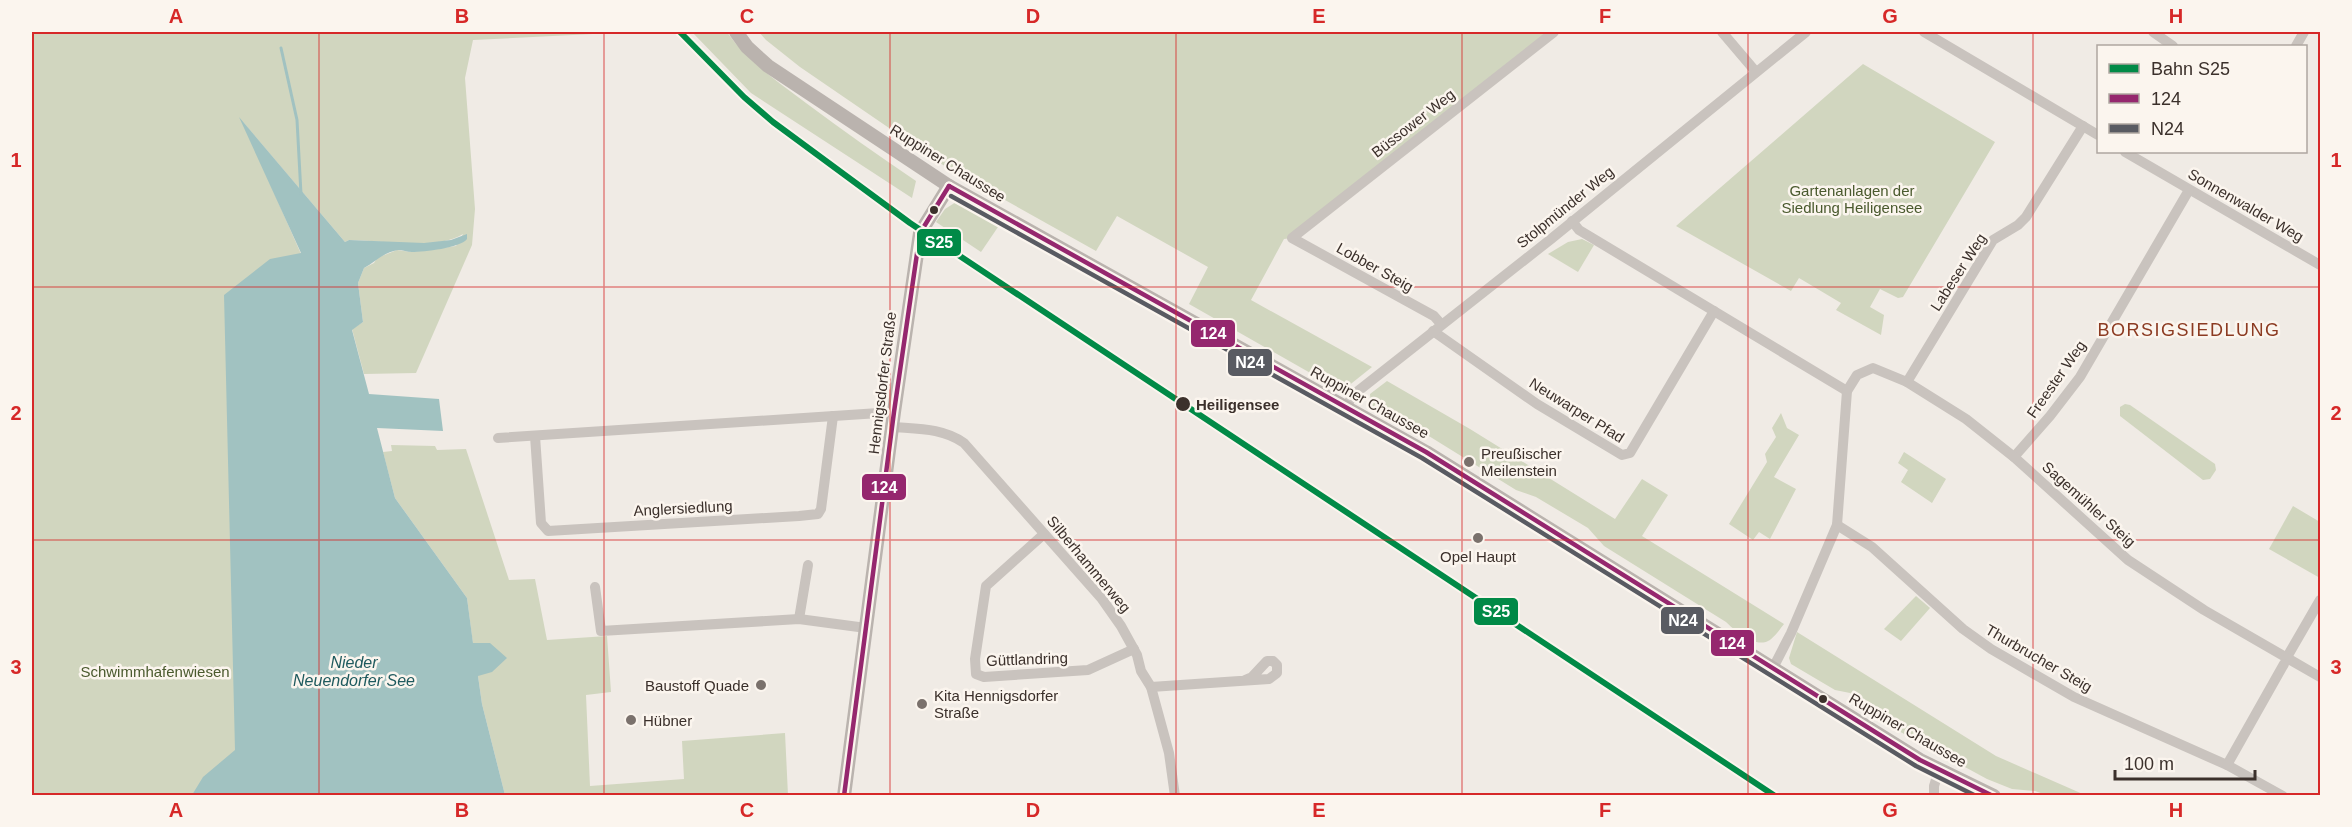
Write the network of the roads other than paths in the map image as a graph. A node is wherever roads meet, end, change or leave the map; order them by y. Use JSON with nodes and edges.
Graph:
{"nodes":[{"id":1,"x":736,"y":32,"type":"edge"},
{"id":2,"x":1554,"y":32,"type":"edge"},
{"id":3,"x":1722,"y":32,"type":"edge"},
{"id":4,"x":1806,"y":32,"type":"edge"},
{"id":5,"x":1924,"y":32,"type":"edge"},
{"id":6,"x":2153,"y":32,"type":"edge"},
{"id":7,"x":2172,"y":45,"type":"edge"},
{"id":8,"x":1756,"y":72,"type":"junction"},
{"id":9,"x":2083,"y":126,"type":"junction"},
{"id":10,"x":2097,"y":134,"type":"edge"},
{"id":11,"x":2127,"y":153,"type":"edge"},
{"id":12,"x":949,"y":186,"type":"junction"},
{"id":13,"x":2189,"y":190,"type":"junction"},
{"id":14,"x":1572,"y":221,"type":"junction"},
{"id":15,"x":1292,"y":238,"type":"joint"},
{"id":16,"x":2320,"y":265,"type":"edge"},
{"id":17,"x":1714,"y":311,"type":"junction"},
{"id":18,"x":1437,"y":327,"type":"junction"},
{"id":19,"x":1907,"y":382,"type":"junction"},
{"id":20,"x":1847,"y":391,"type":"junction"},
{"id":21,"x":1346,"y":407,"type":"junction"},
{"id":22,"x":894,"y":412,"type":"junction"},
{"id":23,"x":833,"y":416,"type":"junction"},
{"id":24,"x":892,"y":427,"type":"junction"},
{"id":25,"x":535,"y":436,"type":"junction"},
{"id":26,"x":498,"y":438,"type":"dead end"},
{"id":27,"x":2014,"y":458,"type":"junction"},
{"id":28,"x":1837,"y":525,"type":"junction"},
{"id":29,"x":1044,"y":534,"type":"junction"},
{"id":30,"x":808,"y":565,"type":"dead end"},
{"id":31,"x":596,"y":587,"type":"dead end"},
{"id":32,"x":2320,"y":600,"type":"edge"},
{"id":33,"x":799,"y":619,"type":"junction"},
{"id":34,"x":866,"y":628,"type":"junction"},
{"id":35,"x":1134,"y":650,"type":"junction"},
{"id":36,"x":2285,"y":661,"type":"junction"},
{"id":37,"x":1773,"y":668,"type":"junction"},
{"id":38,"x":2320,"y":678,"type":"edge"},
{"id":39,"x":1245,"y":680,"type":"dead end"},
{"id":40,"x":1151,"y":687,"type":"junction"},
{"id":41,"x":2227,"y":765,"type":"junction"},
{"id":42,"x":1939,"y":770,"type":"junction"},
{"id":43,"x":844,"y":795,"type":"edge"},
{"id":44,"x":1175,"y":795,"type":"edge"},
{"id":45,"x":1934,"y":795,"type":"edge"},
{"id":46,"x":1994,"y":795,"type":"edge"},
{"id":47,"x":2283,"y":795,"type":"edge"}],
"edges":[{"from":1,"to":12,"type":"main road","name":"Ruppiner Chaussee"},
{"from":2,"to":15,"type":"street","name":"Büssower Weg"},
{"from":3,"to":8,"type":"street"},
{"from":4,"to":8,"type":"street","name":"Stolpmünder Weg"},
{"from":5,"to":9,"type":"street"},
{"from":6,"to":7,"type":"street"},
{"from":8,"to":14,"type":"street","name":"Stolpmünder Weg"},
{"from":9,"to":10,"type":"street"},
{"from":9,"to":19,"type":"street","name":"Labeser Weg"},
{"from":11,"to":13,"type":"street","name":"Sonnenwalder Weg"},
{"from":12,"to":21,"type":"main road","name":"Ruppiner Chaussee"},
{"from":12,"to":22,"type":"main road","name":"Hennigsdorfer Straße"},
{"from":13,"to":16,"type":"street","name":"Sonnenwalder Weg"},
{"from":13,"to":27,"type":"street","name":"Freester Weg"},
{"from":14,"to":17,"type":"street"},
{"from":14,"to":18,"type":"street","name":"Stolpmünder Weg"},
{"from":15,"to":18,"type":"street","name":"Lobber Steig"},
{"from":17,"to":18,"type":"street","name":"Neuwarper Pfad"},
{"from":17,"to":20,"type":"street"},
{"from":18,"to":21,"type":"street","name":"Stolpmünder Weg"},
{"from":19,"to":20,"type":"street","name":"Sagemühler Steig"},
{"from":19,"to":27,"type":"street","name":"Sagemühler Steig"},
{"from":20,"to":28,"type":"street"},
{"from":21,"to":37,"type":"main road","name":"Ruppiner Chaussee"},
{"from":22,"to":23,"type":"street"},
{"from":22,"to":24,"type":"main road","name":"Hennigsdorfer Straße"},
{"from":23,"to":25,"type":"street"},
{"from":23,"to":25,"type":"street","name":"Anglersiedlung"},
{"from":24,"to":29,"type":"street","name":"Silberhammerweg"},
{"from":24,"to":34,"type":"main road","name":"Hennigsdorfer Straße"},
{"from":25,"to":26,"type":"street"},
{"from":27,"to":36,"type":"street","name":"Sagemühler Steig"},
{"from":28,"to":37,"type":"street"},
{"from":28,"to":41,"type":"street","name":"Thurbrucher Steig"},
{"from":29,"to":35,"type":"street","name":"Silberhammerweg"},
{"from":29,"to":35,"type":"street","name":"Güttlandring"},
{"from":30,"to":33,"type":"street"},
{"from":31,"to":33,"type":"street"},
{"from":32,"to":36,"type":"street"},
{"from":33,"to":34,"type":"street"},
{"from":34,"to":43,"type":"main road","name":"Hennigsdorfer Straße"},
{"from":35,"to":40,"type":"street","name":"Silberhammerweg"},
{"from":36,"to":38,"type":"street","name":"Sagemühler Steig"},
{"from":36,"to":41,"type":"street"},
{"from":37,"to":42,"type":"main road","name":"Ruppiner Chaussee"},
{"from":39,"to":40,"type":"street"},
{"from":40,"to":44,"type":"street","name":"Silberhammerweg"},
{"from":41,"to":47,"type":"street","name":"Thurbrucher Steig"},
{"from":42,"to":45,"type":"street"},
{"from":42,"to":46,"type":"main road","name":"Ruppiner Chaussee"}]}
